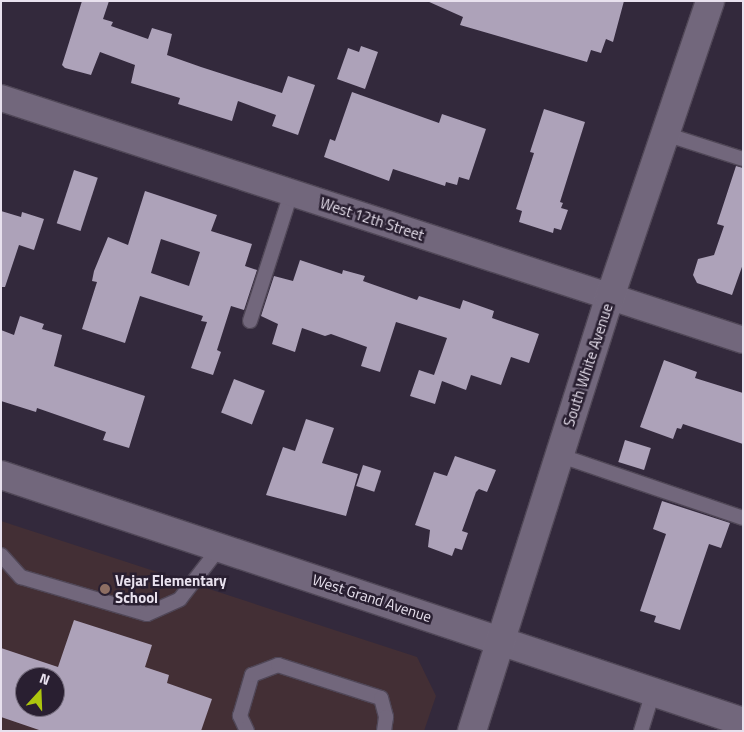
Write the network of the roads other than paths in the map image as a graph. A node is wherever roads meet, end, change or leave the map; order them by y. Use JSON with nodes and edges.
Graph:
{"nodes":[{"id":1,"x":710,"y":1,"type":"edge"},
{"id":2,"x":1,"y":98,"type":"edge"},
{"id":3,"x":665,"y":134,"type":"junction"},
{"id":4,"x":743,"y":160,"type":"edge"},
{"id":5,"x":291,"y":193,"type":"junction"},
{"id":6,"x":610,"y":297,"type":"junction"},
{"id":7,"x":250,"y":321,"type":"dead end"},
{"id":8,"x":743,"y":340,"type":"edge"},
{"id":9,"x":558,"y":455,"type":"junction"},
{"id":10,"x":1,"y":475,"type":"edge"},
{"id":11,"x":743,"y":518,"type":"edge"},
{"id":12,"x":220,"y":547,"type":"junction"},
{"id":13,"x":1,"y":555,"type":"edge"},
{"id":14,"x":499,"y":640,"type":"junction"},
{"id":15,"x":653,"y":692,"type":"junction"},
{"id":16,"x":743,"y":722,"type":"edge"},
{"id":17,"x":247,"y":731,"type":"edge"},
{"id":18,"x":384,"y":731,"type":"edge"},
{"id":19,"x":472,"y":731,"type":"edge"},
{"id":20,"x":641,"y":731,"type":"edge"}],
"edges":[{"from":1,"to":3,"type":"street","name":"South White Avenue"},
{"from":2,"to":5,"type":"street","name":"West 12th Street"},
{"from":3,"to":4,"type":"lane"},
{"from":3,"to":6,"type":"street","name":"South White Avenue"},
{"from":5,"to":6,"type":"street","name":"West 12th Street"},
{"from":5,"to":7,"type":"lane"},
{"from":6,"to":8,"type":"street","name":"West 12th Street"},
{"from":6,"to":9,"type":"street","name":"South White Avenue"},
{"from":9,"to":11,"type":"lane"},
{"from":9,"to":14,"type":"street","name":"South White Avenue"},
{"from":10,"to":12,"type":"street","name":"West Grand Avenue"},
{"from":12,"to":13,"type":"lane"},
{"from":12,"to":14,"type":"street","name":"West Grand Avenue"},
{"from":14,"to":15,"type":"street","name":"West Grand Avenue"},
{"from":14,"to":19,"type":"street","name":"South White Avenue"},
{"from":15,"to":16,"type":"street","name":"West Grand Avenue"},
{"from":15,"to":20,"type":"lane"},
{"from":17,"to":18,"type":"lane"}]}
